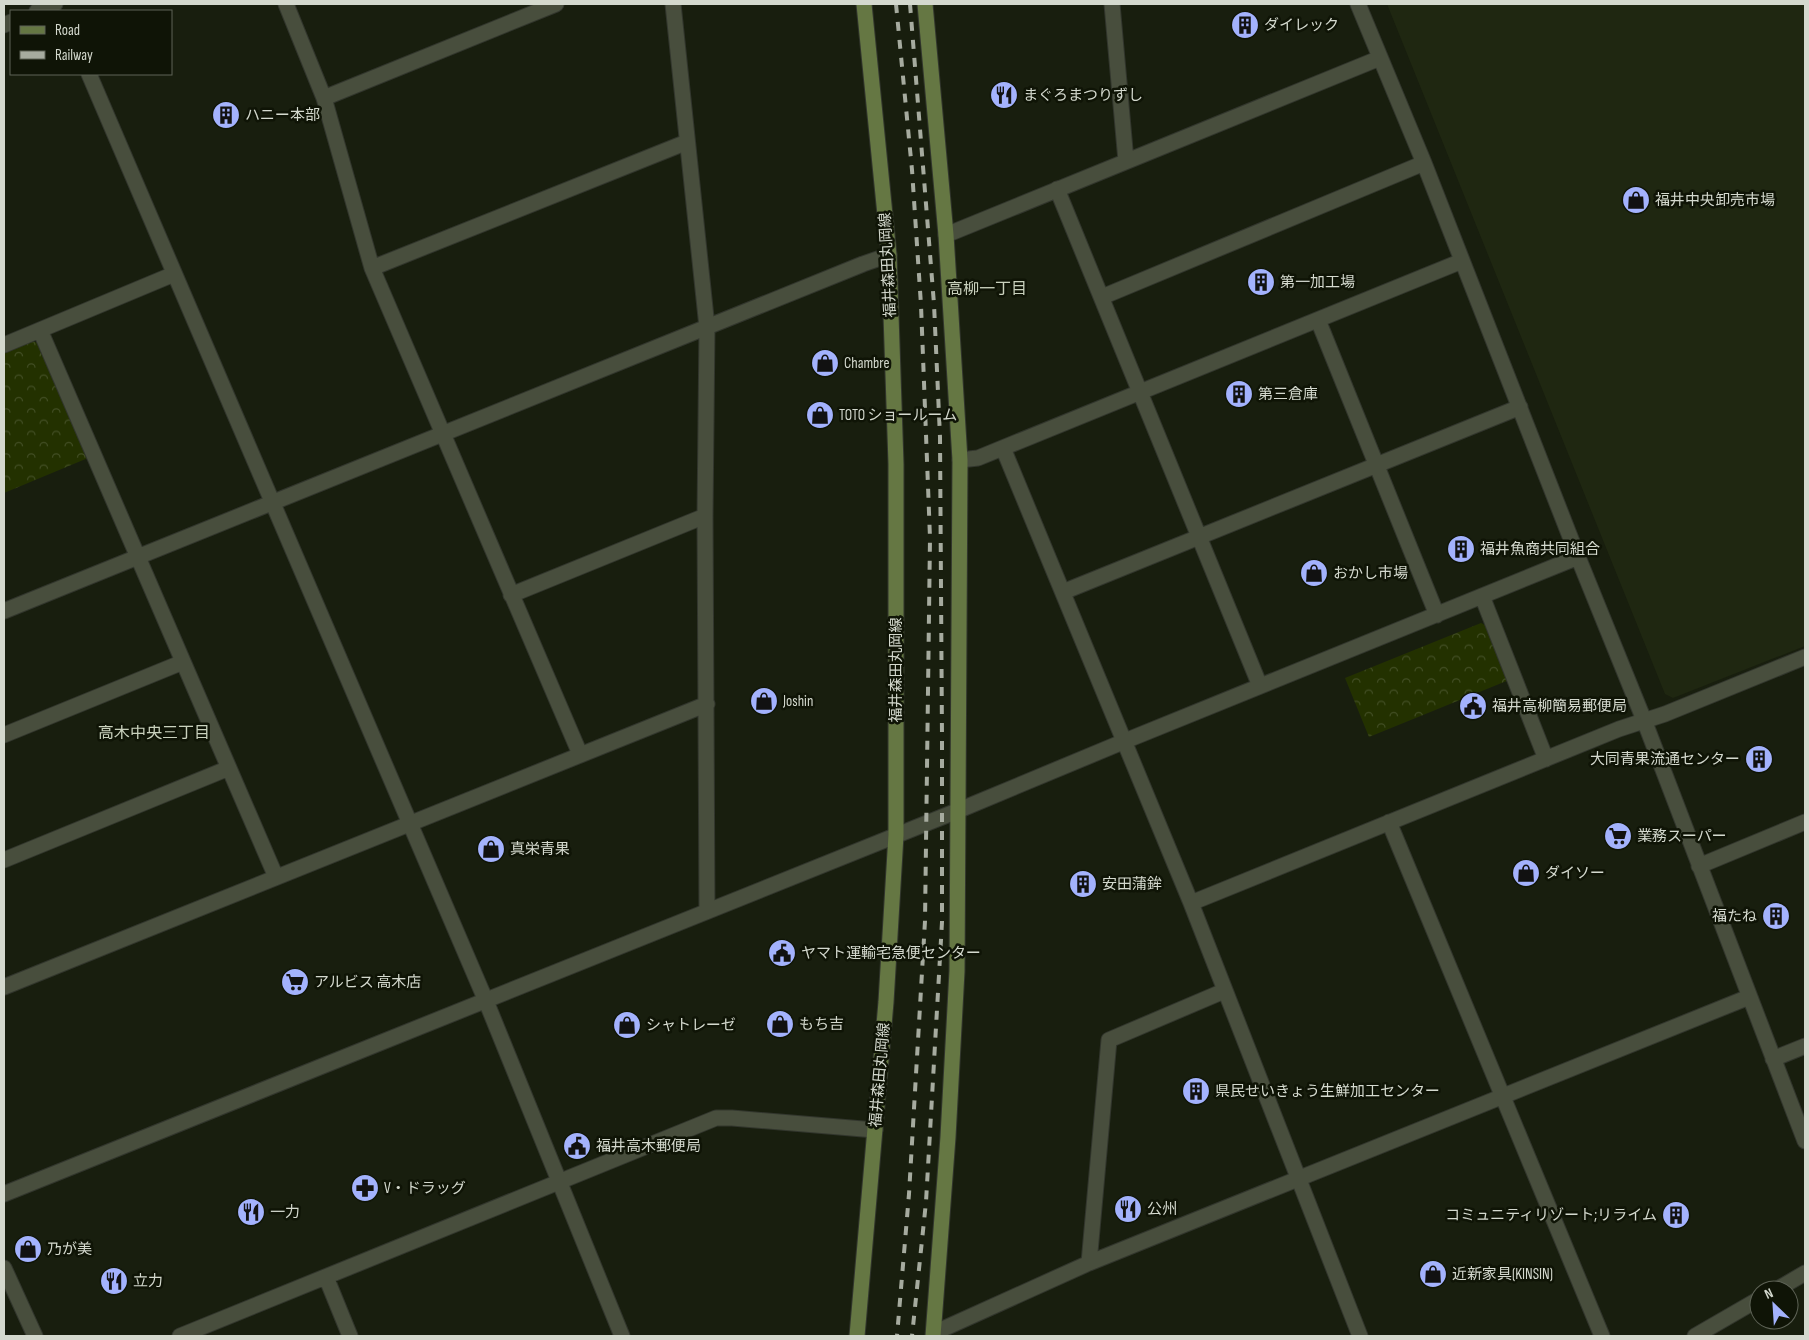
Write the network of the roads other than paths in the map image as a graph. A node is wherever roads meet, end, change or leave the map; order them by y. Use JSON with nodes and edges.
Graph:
{"nodes":[{"id":1,"x":55,"y":4,"type":"edge"},
{"id":2,"x":286,"y":4,"type":"edge"},
{"id":3,"x":556,"y":4,"type":"edge"},
{"id":4,"x":673,"y":4,"type":"edge"},
{"id":5,"x":864,"y":4,"type":"edge"},
{"id":6,"x":925,"y":4,"type":"edge"},
{"id":7,"x":1112,"y":4,"type":"edge"},
{"id":8,"x":1358,"y":4,"type":"edge"},
{"id":9,"x":40,"y":10,"type":"edge"},
{"id":10,"x":1380,"y":58,"type":"junction"},
{"id":11,"x":89,"y":75,"type":"edge"},
{"id":12,"x":324,"y":98,"type":"junction"},
{"id":13,"x":687,"y":142,"type":"junction"},
{"id":14,"x":1126,"y":161,"type":"junction"},
{"id":15,"x":1424,"y":163,"type":"junction"},
{"id":16,"x":1057,"y":189,"type":"junction"},
{"id":17,"x":946,"y":235,"type":"junction"},
{"id":18,"x":890,"y":255,"type":"junction"},
{"id":19,"x":1462,"y":261,"type":"junction"},
{"id":20,"x":372,"y":268,"type":"junction"},
{"id":21,"x":174,"y":274,"type":"junction"},
{"id":22,"x":1102,"y":297,"type":"junction"},
{"id":23,"x":1318,"y":320,"type":"junction"},
{"id":24,"x":707,"y":327,"type":"junction"},
{"id":25,"x":40,"y":330,"type":"junction"},
{"id":26,"x":4,"y":344,"type":"edge"},
{"id":27,"x":1141,"y":392,"type":"junction"},
{"id":28,"x":1520,"y":407,"type":"junction"},
{"id":29,"x":443,"y":434,"type":"junction"},
{"id":30,"x":1003,"y":448,"type":"junction"},
{"id":31,"x":960,"y":460,"type":"junction"},
{"id":32,"x":1376,"y":465,"type":"junction"},
{"id":33,"x":272,"y":503,"type":"junction"},
{"id":34,"x":705,"y":516,"type":"junction"},
{"id":35,"x":1200,"y":536,"type":"junction"},
{"id":36,"x":138,"y":557,"type":"junction"},
{"id":37,"x":1578,"y":557,"type":"junction"},
{"id":38,"x":1063,"y":592,"type":"junction"},
{"id":39,"x":512,"y":595,"type":"junction"},
{"id":40,"x":1482,"y":596,"type":"junction"},
{"id":41,"x":4,"y":611,"type":"edge"},
{"id":42,"x":1438,"y":615,"type":"junction"},
{"id":43,"x":1805,"y":657,"type":"edge"},
{"id":44,"x":183,"y":662,"type":"junction"},
{"id":45,"x":1260,"y":686,"type":"junction"},
{"id":46,"x":707,"y":704,"type":"junction"},
{"id":47,"x":1644,"y":720,"type":"junction"},
{"id":48,"x":4,"y":735,"type":"edge"},
{"id":49,"x":1125,"y":741,"type":"junction"},
{"id":50,"x":580,"y":754,"type":"junction"},
{"id":51,"x":1546,"y":759,"type":"junction"},
{"id":52,"x":229,"y":768,"type":"junction"},
{"id":53,"x":957,"y":811,"type":"junction"},
{"id":54,"x":1389,"y":822,"type":"junction"},
{"id":55,"x":1805,"y":822,"type":"edge"},
{"id":56,"x":409,"y":824,"type":"junction"},
{"id":57,"x":896,"y":835,"type":"junction"},
{"id":58,"x":4,"y":860,"type":"edge"},
{"id":59,"x":1699,"y":866,"type":"junction"},
{"id":60,"x":276,"y":877,"type":"junction"},
{"id":61,"x":1191,"y":902,"type":"junction"},
{"id":62,"x":707,"y":911,"type":"junction"},
{"id":63,"x":4,"y":985,"type":"edge"},
{"id":64,"x":1224,"y":991,"type":"junction"},
{"id":65,"x":1749,"y":997,"type":"junction"},
{"id":66,"x":486,"y":1001,"type":"junction"},
{"id":67,"x":1805,"y":1046,"type":"edge"},
{"id":68,"x":1773,"y":1059,"type":"junction"},
{"id":69,"x":1502,"y":1096,"type":"junction"},
{"id":70,"x":875,"y":1130,"type":"junction"},
{"id":71,"x":1805,"y":1141,"type":"edge"},
{"id":72,"x":1298,"y":1178,"type":"junction"},
{"id":73,"x":559,"y":1183,"type":"junction"},
{"id":74,"x":4,"y":1194,"type":"edge"},
{"id":75,"x":1089,"y":1263,"type":"junction"},
{"id":76,"x":4,"y":1268,"type":"edge"},
{"id":77,"x":1805,"y":1273,"type":"edge"},
{"id":78,"x":326,"y":1277,"type":"junction"},
{"id":79,"x":1793,"y":1280,"type":"edge"},
{"id":80,"x":1749,"y":1306,"type":"edge"},
{"id":81,"x":934,"y":1335,"type":"edge"},
{"id":82,"x":35,"y":1336,"type":"edge"},
{"id":83,"x":180,"y":1336,"type":"edge"},
{"id":84,"x":350,"y":1336,"type":"edge"},
{"id":85,"x":622,"y":1336,"type":"edge"},
{"id":86,"x":857,"y":1336,"type":"edge"},
{"id":87,"x":1360,"y":1336,"type":"edge"},
{"id":88,"x":1602,"y":1336,"type":"edge"},
{"id":89,"x":1695,"y":1336,"type":"edge"}],
"edges":[{"from":1,"to":9,"type":"street"},
{"from":2,"to":12,"type":"street"},
{"from":3,"to":12,"type":"street"},
{"from":4,"to":13,"type":"street"},
{"from":5,"to":18,"type":"main road","name":"福井森田丸岡線"},
{"from":6,"to":17,"type":"main road"},
{"from":7,"to":14,"type":"street"},
{"from":8,"to":10,"type":"street"},
{"from":10,"to":14,"type":"street"},
{"from":10,"to":15,"type":"street"},
{"from":11,"to":21,"type":"street"},
{"from":12,"to":20,"type":"street"},
{"from":13,"to":20,"type":"street"},
{"from":13,"to":24,"type":"street"},
{"from":14,"to":16,"type":"street"},
{"from":15,"to":19,"type":"street"},
{"from":15,"to":22,"type":"street"},
{"from":16,"to":17,"type":"street"},
{"from":16,"to":22,"type":"street"},
{"from":17,"to":31,"type":"main road"},
{"from":18,"to":24,"type":"street"},
{"from":18,"to":57,"type":"main road","name":"福井森田丸岡線"},
{"from":19,"to":23,"type":"street"},
{"from":19,"to":28,"type":"street"},
{"from":20,"to":29,"type":"street"},
{"from":21,"to":25,"type":"street"},
{"from":21,"to":33,"type":"street"},
{"from":22,"to":27,"type":"street"},
{"from":23,"to":27,"type":"street"},
{"from":23,"to":32,"type":"street"},
{"from":24,"to":29,"type":"street"},
{"from":24,"to":34,"type":"street"},
{"from":25,"to":26,"type":"street"},
{"from":25,"to":36,"type":"street"},
{"from":27,"to":30,"type":"street"},
{"from":27,"to":35,"type":"street"},
{"from":28,"to":32,"type":"street"},
{"from":28,"to":37,"type":"street"},
{"from":29,"to":33,"type":"street"},
{"from":29,"to":39,"type":"street"},
{"from":30,"to":31,"type":"street"},
{"from":30,"to":38,"type":"street"},
{"from":31,"to":53,"type":"main road"},
{"from":32,"to":35,"type":"street"},
{"from":32,"to":42,"type":"street"},
{"from":33,"to":36,"type":"street"},
{"from":33,"to":56,"type":"street"},
{"from":34,"to":39,"type":"street"},
{"from":34,"to":46,"type":"street"},
{"from":35,"to":38,"type":"street"},
{"from":35,"to":45,"type":"street"},
{"from":36,"to":41,"type":"street"},
{"from":36,"to":44,"type":"street"},
{"from":37,"to":40,"type":"street"},
{"from":37,"to":47,"type":"street"},
{"from":38,"to":49,"type":"street"},
{"from":39,"to":50,"type":"street"},
{"from":40,"to":42,"type":"street"},
{"from":40,"to":51,"type":"street"},
{"from":42,"to":45,"type":"street"},
{"from":43,"to":47,"type":"street"},
{"from":44,"to":48,"type":"street"},
{"from":44,"to":52,"type":"street"},
{"from":45,"to":49,"type":"street"},
{"from":46,"to":50,"type":"street"},
{"from":46,"to":62,"type":"street"},
{"from":47,"to":51,"type":"street"},
{"from":47,"to":59,"type":"street"},
{"from":49,"to":53,"type":"street"},
{"from":49,"to":61,"type":"street"},
{"from":50,"to":56,"type":"street"},
{"from":51,"to":54,"type":"street"},
{"from":52,"to":58,"type":"street"},
{"from":52,"to":60,"type":"street"},
{"from":53,"to":57,"type":"street"},
{"from":53,"to":81,"type":"main road"},
{"from":54,"to":61,"type":"street"},
{"from":54,"to":69,"type":"street"},
{"from":55,"to":59,"type":"street"},
{"from":56,"to":60,"type":"street"},
{"from":56,"to":66,"type":"street"},
{"from":57,"to":62,"type":"street"},
{"from":57,"to":70,"type":"main road","name":"福井森田丸岡線"},
{"from":59,"to":65,"type":"street"},
{"from":60,"to":63,"type":"street"},
{"from":61,"to":64,"type":"street"},
{"from":62,"to":66,"type":"street"},
{"from":64,"to":72,"type":"street"},
{"from":64,"to":75,"type":"street"},
{"from":65,"to":68,"type":"street"},
{"from":65,"to":69,"type":"street"},
{"from":66,"to":73,"type":"street"},
{"from":66,"to":74,"type":"street"},
{"from":67,"to":68,"type":"street"},
{"from":68,"to":71,"type":"street"},
{"from":69,"to":72,"type":"street"},
{"from":69,"to":88,"type":"street"},
{"from":70,"to":73,"type":"street"},
{"from":70,"to":86,"type":"main road","name":"福井森田丸岡線"},
{"from":72,"to":75,"type":"street"},
{"from":72,"to":87,"type":"street"},
{"from":73,"to":78,"type":"street"},
{"from":73,"to":85,"type":"street"},
{"from":75,"to":81,"type":"street"},
{"from":76,"to":82,"type":"street"},
{"from":77,"to":79,"type":"street"},
{"from":78,"to":83,"type":"street"},
{"from":78,"to":84,"type":"street"},
{"from":80,"to":89,"type":"street"}]}
